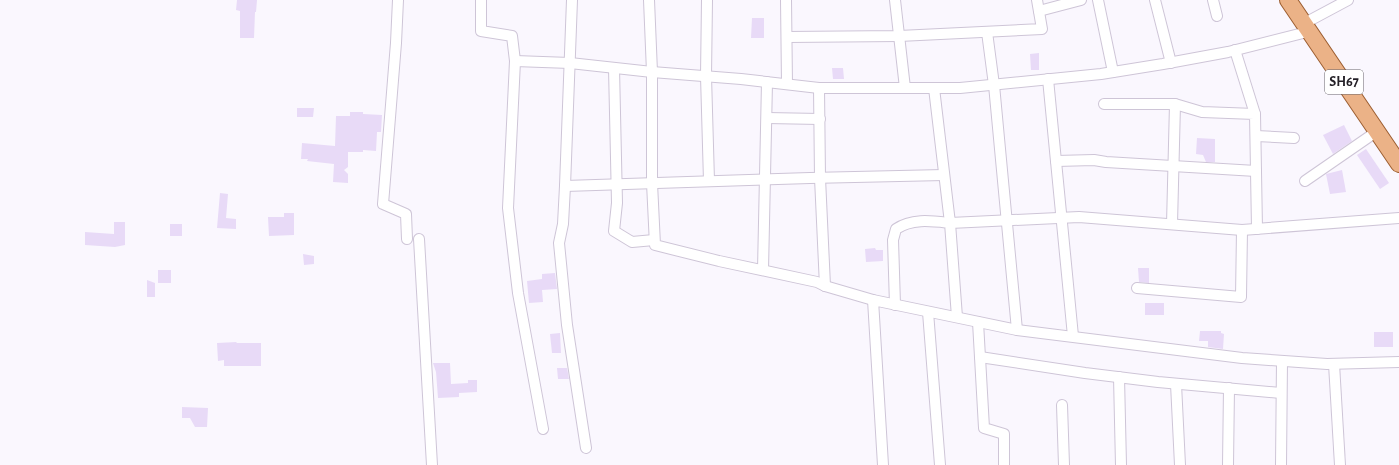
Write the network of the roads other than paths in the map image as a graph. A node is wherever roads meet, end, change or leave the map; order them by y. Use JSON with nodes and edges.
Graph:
{"nodes":[{"id":1,"x":398,"y":0,"type":"edge"},
{"id":2,"x":481,"y":0,"type":"edge"},
{"id":3,"x":572,"y":0,"type":"edge"},
{"id":4,"x":649,"y":0,"type":"edge"},
{"id":5,"x":707,"y":0,"type":"edge"},
{"id":6,"x":786,"y":0,"type":"edge"},
{"id":7,"x":895,"y":0,"type":"edge"},
{"id":8,"x":1037,"y":0,"type":"edge"},
{"id":9,"x":1081,"y":0,"type":"edge"},
{"id":10,"x":1098,"y":0,"type":"edge"},
{"id":11,"x":1155,"y":0,"type":"edge"},
{"id":12,"x":1213,"y":0,"type":"edge"},
{"id":13,"x":1288,"y":0,"type":"edge"},
{"id":14,"x":1348,"y":0,"type":"edge"},
{"id":15,"x":1039,"y":11,"type":"junction"},
{"id":16,"x":1217,"y":16,"type":"dead end"},
{"id":17,"x":1308,"y":27,"type":"junction"},
{"id":18,"x":987,"y":32,"type":"junction"},
{"id":19,"x":899,"y":36,"type":"junction"},
{"id":20,"x":786,"y":37,"type":"junction"},
{"id":21,"x":1235,"y":50,"type":"junction"},
{"id":22,"x":515,"y":61,"type":"junction"},
{"id":23,"x":570,"y":63,"type":"junction"},
{"id":24,"x":1171,"y":63,"type":"junction"},
{"id":25,"x":614,"y":68,"type":"junction"},
{"id":26,"x":652,"y":72,"type":"junction"},
{"id":27,"x":1113,"y":72,"type":"junction"},
{"id":28,"x":706,"y":76,"type":"junction"},
{"id":29,"x":1048,"y":79,"type":"junction"},
{"id":30,"x":767,"y":82,"type":"junction"},
{"id":31,"x":787,"y":84,"type":"junction"},
{"id":32,"x":994,"y":84,"type":"junction"},
{"id":33,"x":819,"y":88,"type":"junction"},
{"id":34,"x":905,"y":88,"type":"junction"},
{"id":35,"x":934,"y":88,"type":"junction"},
{"id":36,"x":1104,"y":104,"type":"dead end"},
{"id":37,"x":1175,"y":104,"type":"junction"},
{"id":38,"x":1255,"y":114,"type":"junction"},
{"id":39,"x":767,"y":118,"type":"junction"},
{"id":40,"x":820,"y":119,"type":"junction"},
{"id":41,"x":1376,"y":132,"type":"junction"},
{"id":42,"x":1256,"y":136,"type":"junction"},
{"id":43,"x":1294,"y":138,"type":"dead end"},
{"id":44,"x":1056,"y":161,"type":"junction"},
{"id":45,"x":1399,"y":164,"type":"edge"},
{"id":46,"x":1173,"y":166,"type":"junction"},
{"id":47,"x":1256,"y":171,"type":"junction"},
{"id":48,"x":944,"y":175,"type":"junction"},
{"id":49,"x":820,"y":178,"type":"junction"},
{"id":50,"x":766,"y":179,"type":"junction"},
{"id":51,"x":709,"y":181,"type":"junction"},
{"id":52,"x":1305,"y":181,"type":"dead end"},
{"id":53,"x":652,"y":183,"type":"junction"},
{"id":54,"x":616,"y":185,"type":"junction"},
{"id":55,"x":565,"y":186,"type":"junction"},
{"id":56,"x":1061,"y":218,"type":"junction"},
{"id":57,"x":1399,"y":218,"type":"edge"},
{"id":58,"x":1007,"y":221,"type":"junction"},
{"id":59,"x":950,"y":223,"type":"junction"},
{"id":60,"x":1172,"y":224,"type":"junction"},
{"id":61,"x":1257,"y":229,"type":"junction"},
{"id":62,"x":1242,"y":230,"type":"junction"},
{"id":63,"x":407,"y":239,"type":"dead end"},
{"id":64,"x":419,"y":239,"type":"dead end"},
{"id":65,"x":654,"y":240,"type":"junction"},
{"id":66,"x":763,"y":270,"type":"junction"},
{"id":67,"x":825,"y":286,"type":"junction"},
{"id":68,"x":1137,"y":288,"type":"dead end"},
{"id":69,"x":873,"y":300,"type":"junction"},
{"id":70,"x":896,"y":304,"type":"junction"},
{"id":71,"x":928,"y":312,"type":"junction"},
{"id":72,"x":957,"y":317,"type":"junction"},
{"id":73,"x":978,"y":322,"type":"junction"},
{"id":74,"x":1017,"y":330,"type":"junction"},
{"id":75,"x":1073,"y":336,"type":"junction"},
{"id":76,"x":980,"y":357,"type":"junction"},
{"id":77,"x":1282,"y":361,"type":"junction"},
{"id":78,"x":1399,"y":362,"type":"edge"},
{"id":79,"x":1334,"y":364,"type":"junction"},
{"id":80,"x":1119,"y":377,"type":"junction"},
{"id":81,"x":1176,"y":384,"type":"junction"},
{"id":82,"x":1229,"y":388,"type":"junction"},
{"id":83,"x":1281,"y":393,"type":"junction"},
{"id":84,"x":1062,"y":405,"type":"dead end"},
{"id":85,"x":542,"y":429,"type":"dead end"},
{"id":86,"x":586,"y":448,"type":"dead end"},
{"id":87,"x":432,"y":465,"type":"edge"},
{"id":88,"x":883,"y":465,"type":"edge"},
{"id":89,"x":940,"y":465,"type":"edge"},
{"id":90,"x":1004,"y":465,"type":"edge"},
{"id":91,"x":1064,"y":465,"type":"edge"},
{"id":92,"x":1121,"y":465,"type":"edge"},
{"id":93,"x":1180,"y":465,"type":"edge"},
{"id":94,"x":1228,"y":465,"type":"edge"},
{"id":95,"x":1281,"y":465,"type":"edge"},
{"id":96,"x":1340,"y":465,"type":"edge"}],
"edges":[{"from":1,"to":63,"type":"street"},
{"from":2,"to":22,"type":"street"},
{"from":3,"to":23,"type":"street"},
{"from":4,"to":26,"type":"street"},
{"from":5,"to":28,"type":"street"},
{"from":6,"to":20,"type":"street"},
{"from":7,"to":19,"type":"street"},
{"from":8,"to":15,"type":"street"},
{"from":9,"to":15,"type":"street"},
{"from":10,"to":27,"type":"street"},
{"from":11,"to":24,"type":"street"},
{"from":12,"to":16,"type":"street"},
{"from":13,"to":17,"type":"main road","number":"SH67"},
{"from":14,"to":17,"type":"street"},
{"from":15,"to":18,"type":"street"},
{"from":17,"to":21,"type":"street"},
{"from":17,"to":41,"type":"main road","number":"SH67"},
{"from":18,"to":19,"type":"street"},
{"from":18,"to":32,"type":"street"},
{"from":19,"to":20,"type":"street"},
{"from":19,"to":34,"type":"street"},
{"from":20,"to":31,"type":"street"},
{"from":21,"to":24,"type":"street"},
{"from":21,"to":38,"type":"street"},
{"from":22,"to":23,"type":"street"},
{"from":22,"to":85,"type":"street"},
{"from":23,"to":25,"type":"street"},
{"from":23,"to":55,"type":"street"},
{"from":24,"to":27,"type":"street"},
{"from":25,"to":26,"type":"street"},
{"from":25,"to":54,"type":"street"},
{"from":26,"to":28,"type":"street"},
{"from":26,"to":53,"type":"street"},
{"from":27,"to":29,"type":"street"},
{"from":28,"to":30,"type":"street"},
{"from":28,"to":51,"type":"street"},
{"from":29,"to":32,"type":"street"},
{"from":29,"to":44,"type":"street"},
{"from":30,"to":31,"type":"street"},
{"from":30,"to":39,"type":"street"},
{"from":31,"to":33,"type":"street"},
{"from":32,"to":35,"type":"street"},
{"from":32,"to":58,"type":"street"},
{"from":33,"to":34,"type":"street"},
{"from":33,"to":40,"type":"street"},
{"from":34,"to":35,"type":"street"},
{"from":35,"to":48,"type":"street"},
{"from":36,"to":37,"type":"street"},
{"from":37,"to":38,"type":"street"},
{"from":37,"to":46,"type":"street"},
{"from":38,"to":42,"type":"street"},
{"from":39,"to":40,"type":"street"},
{"from":39,"to":50,"type":"street"},
{"from":40,"to":49,"type":"street"},
{"from":41,"to":45,"type":"main road","number":"SH67"},
{"from":41,"to":52,"type":"street"},
{"from":42,"to":43,"type":"street"},
{"from":42,"to":47,"type":"street"},
{"from":44,"to":46,"type":"street"},
{"from":44,"to":56,"type":"street"},
{"from":46,"to":47,"type":"street"},
{"from":46,"to":60,"type":"street"},
{"from":47,"to":61,"type":"street"},
{"from":48,"to":49,"type":"street"},
{"from":48,"to":59,"type":"street"},
{"from":49,"to":50,"type":"street"},
{"from":49,"to":67,"type":"street"},
{"from":50,"to":51,"type":"street"},
{"from":50,"to":66,"type":"street"},
{"from":51,"to":53,"type":"street"},
{"from":53,"to":54,"type":"street"},
{"from":53,"to":65,"type":"street"},
{"from":54,"to":55,"type":"street"},
{"from":54,"to":65,"type":"street"},
{"from":55,"to":86,"type":"street"},
{"from":56,"to":58,"type":"street"},
{"from":56,"to":60,"type":"street"},
{"from":56,"to":75,"type":"street"},
{"from":57,"to":61,"type":"street"},
{"from":58,"to":59,"type":"street"},
{"from":58,"to":74,"type":"street"},
{"from":59,"to":70,"type":"street"},
{"from":59,"to":72,"type":"street"},
{"from":60,"to":62,"type":"street"},
{"from":61,"to":62,"type":"street"},
{"from":62,"to":68,"type":"street"},
{"from":64,"to":87,"type":"street"},
{"from":65,"to":66,"type":"street"},
{"from":66,"to":67,"type":"street"},
{"from":67,"to":69,"type":"street"},
{"from":69,"to":70,"type":"street"},
{"from":69,"to":88,"type":"street"},
{"from":70,"to":71,"type":"street"},
{"from":71,"to":72,"type":"street"},
{"from":71,"to":89,"type":"street"},
{"from":72,"to":73,"type":"street"},
{"from":73,"to":74,"type":"street"},
{"from":73,"to":76,"type":"street"},
{"from":74,"to":75,"type":"street"},
{"from":75,"to":77,"type":"street"},
{"from":76,"to":80,"type":"street"},
{"from":76,"to":90,"type":"street"},
{"from":77,"to":79,"type":"street"},
{"from":77,"to":83,"type":"street"},
{"from":78,"to":79,"type":"street"},
{"from":79,"to":96,"type":"street"},
{"from":80,"to":81,"type":"street"},
{"from":80,"to":92,"type":"street"},
{"from":81,"to":82,"type":"street"},
{"from":81,"to":93,"type":"street"},
{"from":82,"to":83,"type":"street"},
{"from":82,"to":94,"type":"street"},
{"from":83,"to":95,"type":"street"},
{"from":84,"to":91,"type":"street"}]}
